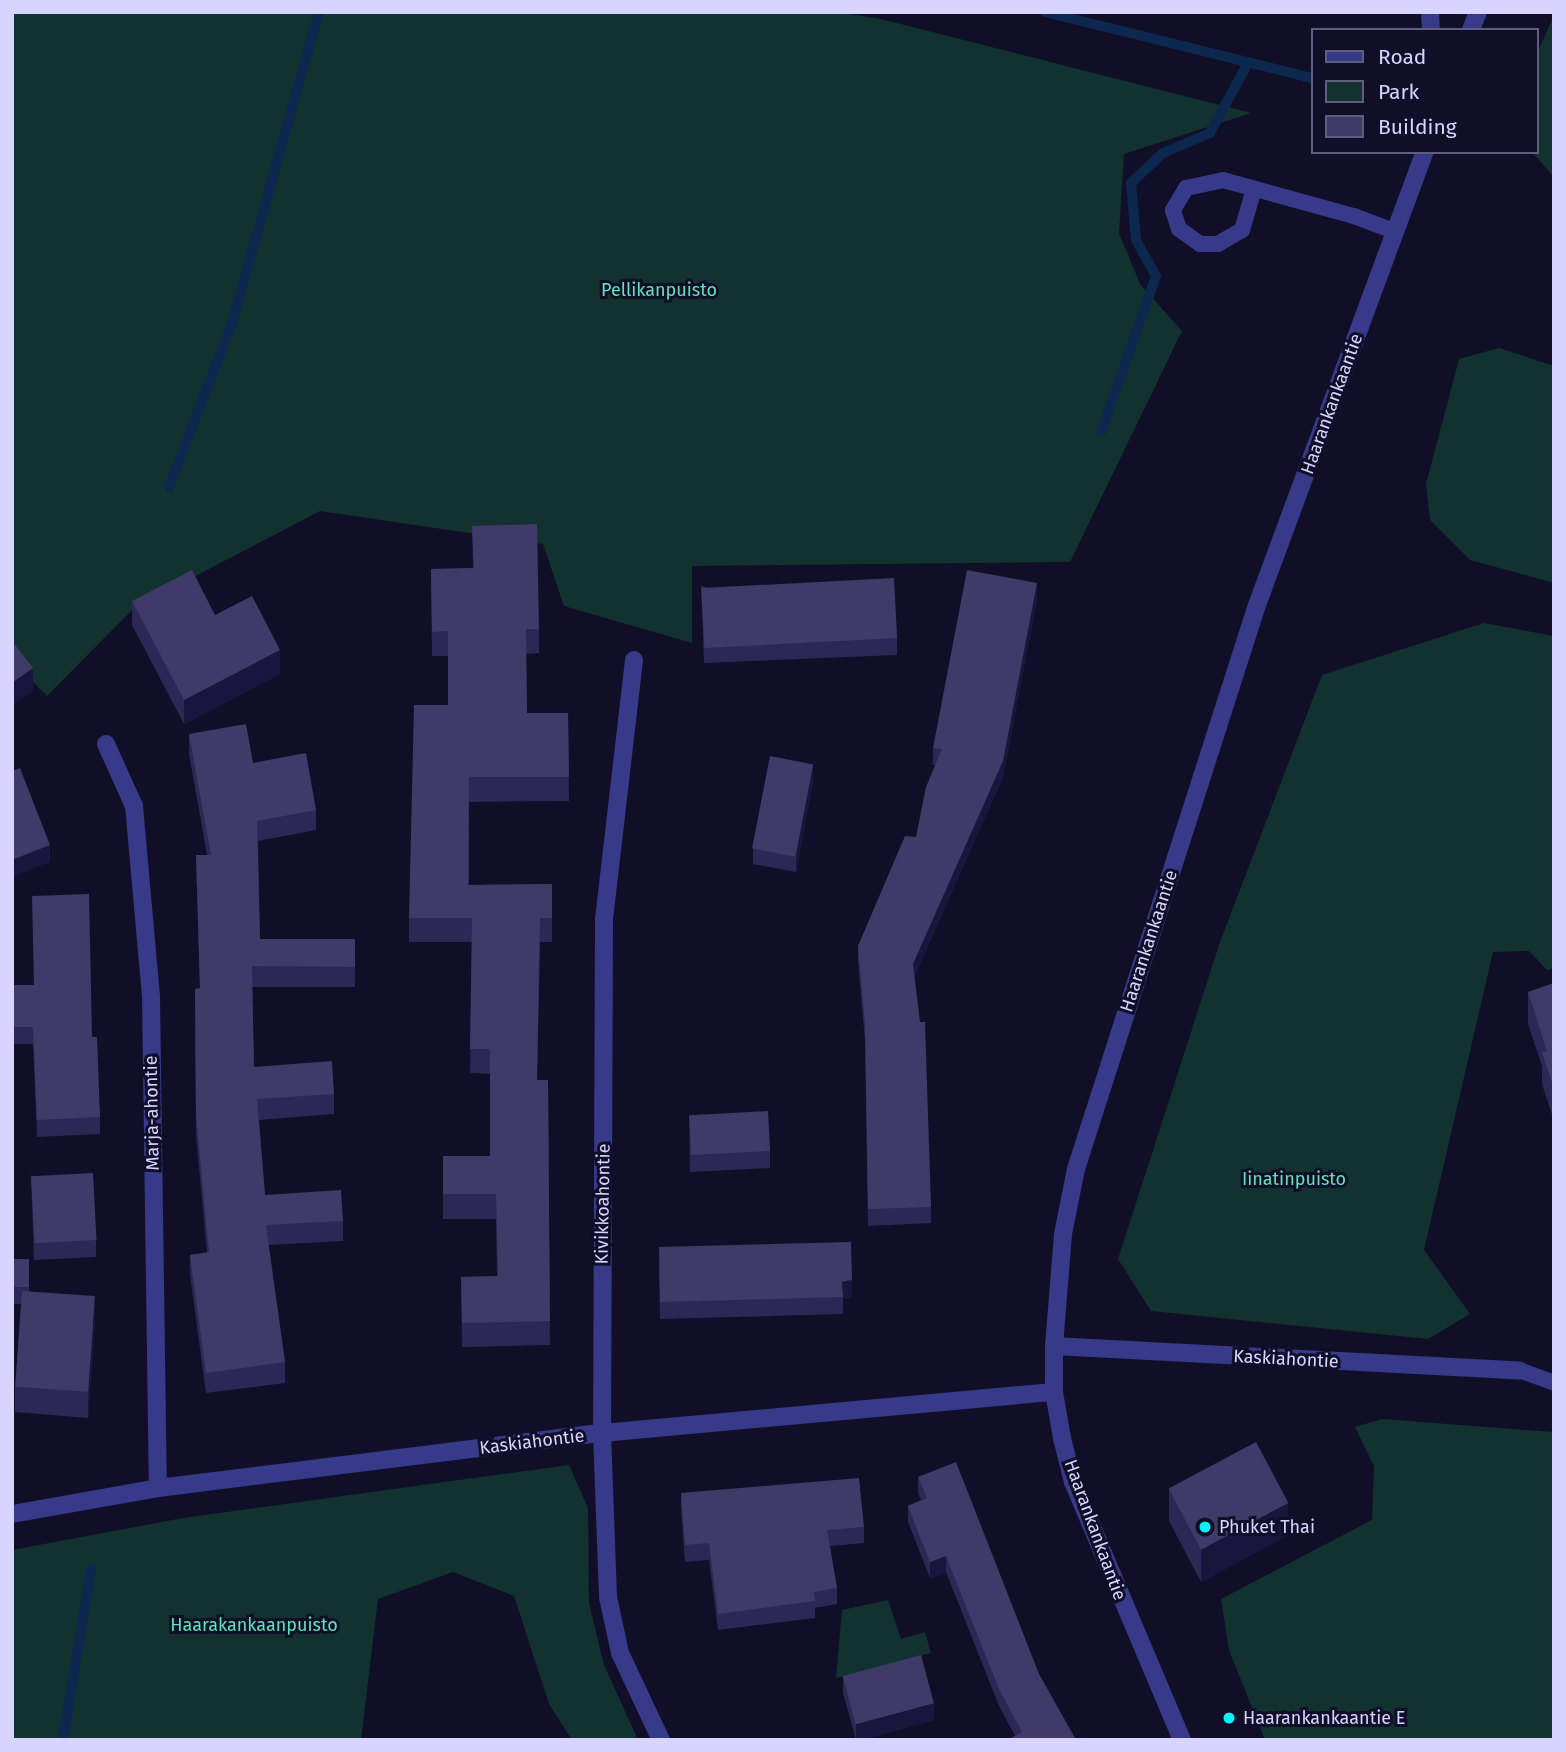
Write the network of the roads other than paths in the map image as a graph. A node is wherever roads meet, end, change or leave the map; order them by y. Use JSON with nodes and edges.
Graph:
{"nodes":[{"id":1,"x":1424,"y":154,"type":"edge"},
{"id":2,"x":1254,"y":189,"type":"junction"},
{"id":3,"x":1396,"y":232,"type":"junction"},
{"id":4,"x":634,"y":660,"type":"dead end"},
{"id":5,"x":106,"y":744,"type":"dead end"},
{"id":6,"x":1054,"y":1346,"type":"junction"},
{"id":7,"x":1519,"y":1370,"type":"joint"},
{"id":8,"x":1554,"y":1383,"type":"edge"},
{"id":9,"x":1054,"y":1392,"type":"junction"},
{"id":10,"x":602,"y":1433,"type":"junction"},
{"id":11,"x":158,"y":1488,"type":"junction"},
{"id":12,"x":12,"y":1514,"type":"edge"},
{"id":13,"x":661,"y":1740,"type":"edge"},
{"id":14,"x":1182,"y":1740,"type":"edge"}],
"edges":[{"from":1,"to":3,"type":"street","name":"Haarankankaantie"},
{"from":2,"to":2,"type":"lane"},
{"from":2,"to":3,"type":"lane"},
{"from":3,"to":6,"type":"street","name":"Haarankankaantie"},
{"from":4,"to":10,"type":"street","name":"Kivikkoahontie"},
{"from":5,"to":11,"type":"street","name":"Marja-ahontie"},
{"from":6,"to":7,"type":"street","name":"Kaskiahontie"},
{"from":6,"to":9,"type":"street","name":"Haarankankaantie"},
{"from":7,"to":8,"type":"lane"},
{"from":9,"to":10,"type":"street","name":"Kaskiahontie"},
{"from":9,"to":14,"type":"street","name":"Haarankankaantie"},
{"from":10,"to":11,"type":"street","name":"Kaskiahontie"},
{"from":10,"to":13,"type":"street","name":"Kivikkoahontie"},
{"from":11,"to":12,"type":"street","name":"Kaskiahontie"}]}
